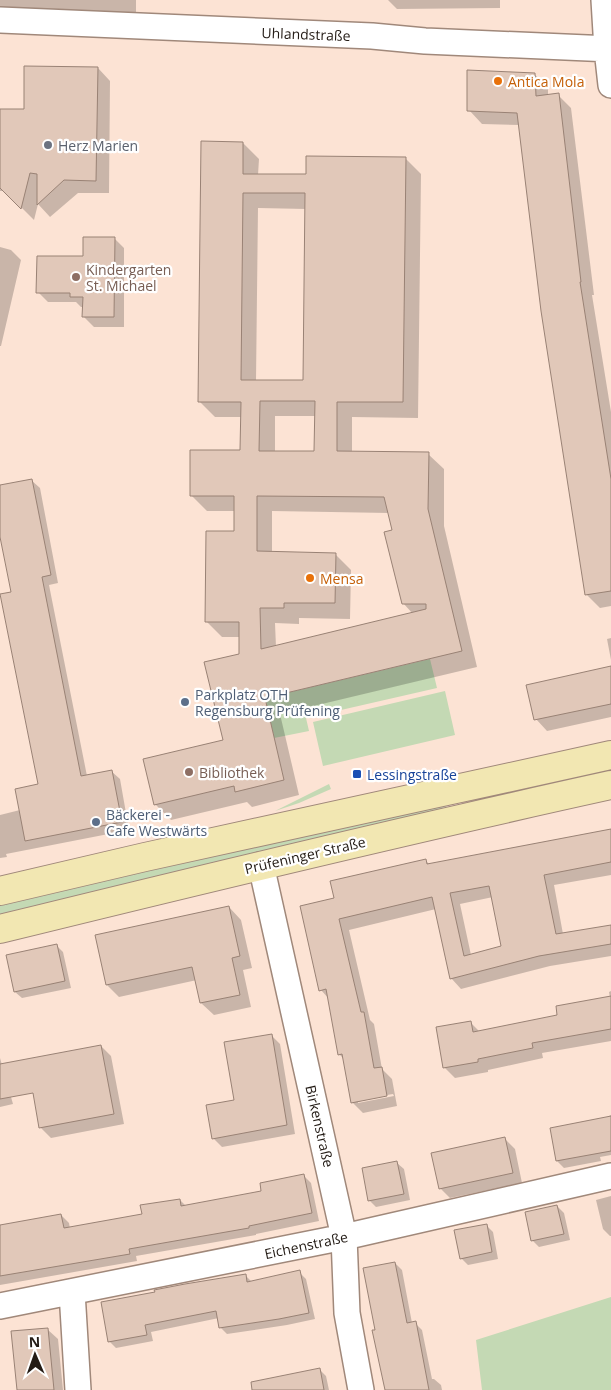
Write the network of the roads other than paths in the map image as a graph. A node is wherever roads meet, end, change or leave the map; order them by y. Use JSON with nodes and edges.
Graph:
{"nodes":[{"id":1,"x":604,"y":0,"type":"edge"},
{"id":2,"x":0,"y":20,"type":"edge"},
{"id":3,"x":609,"y":49,"type":"edge"},
{"id":4,"x":611,"y":85,"type":"edge"},
{"id":5,"x":611,"y":755,"type":"edge"},
{"id":6,"x":611,"y":786,"type":"edge"},
{"id":7,"x":261,"y":865,"type":"junction"},
{"id":8,"x":0,"y":891,"type":"edge"},
{"id":9,"x":0,"y":929,"type":"edge"},
{"id":10,"x":611,"y":1176,"type":"edge"},
{"id":11,"x":344,"y":1237,"type":"junction"},
{"id":12,"x":72,"y":1292,"type":"junction"},
{"id":13,"x":0,"y":1306,"type":"edge"},
{"id":14,"x":78,"y":1390,"type":"edge"},
{"id":15,"x":361,"y":1390,"type":"edge"}],
"edges":[{"from":1,"to":3,"type":"street"},
{"from":2,"to":3,"type":"street","name":"Uhlandstraße"},
{"from":3,"to":4,"type":"street"},
{"from":5,"to":8,"type":"street"},
{"from":6,"to":7,"type":"street","name":"Prüfeninger Straße"},
{"from":7,"to":9,"type":"street","name":"Prüfeninger Straße"},
{"from":7,"to":11,"type":"street","name":"Birkenstraße"},
{"from":10,"to":11,"type":"street","name":"Eichenstraße"},
{"from":11,"to":12,"type":"street","name":"Eichenstraße"},
{"from":11,"to":15,"type":"street","name":"Birkenstraße"},
{"from":12,"to":13,"type":"street","name":"Eichenstraße"},
{"from":12,"to":14,"type":"street"}]}
